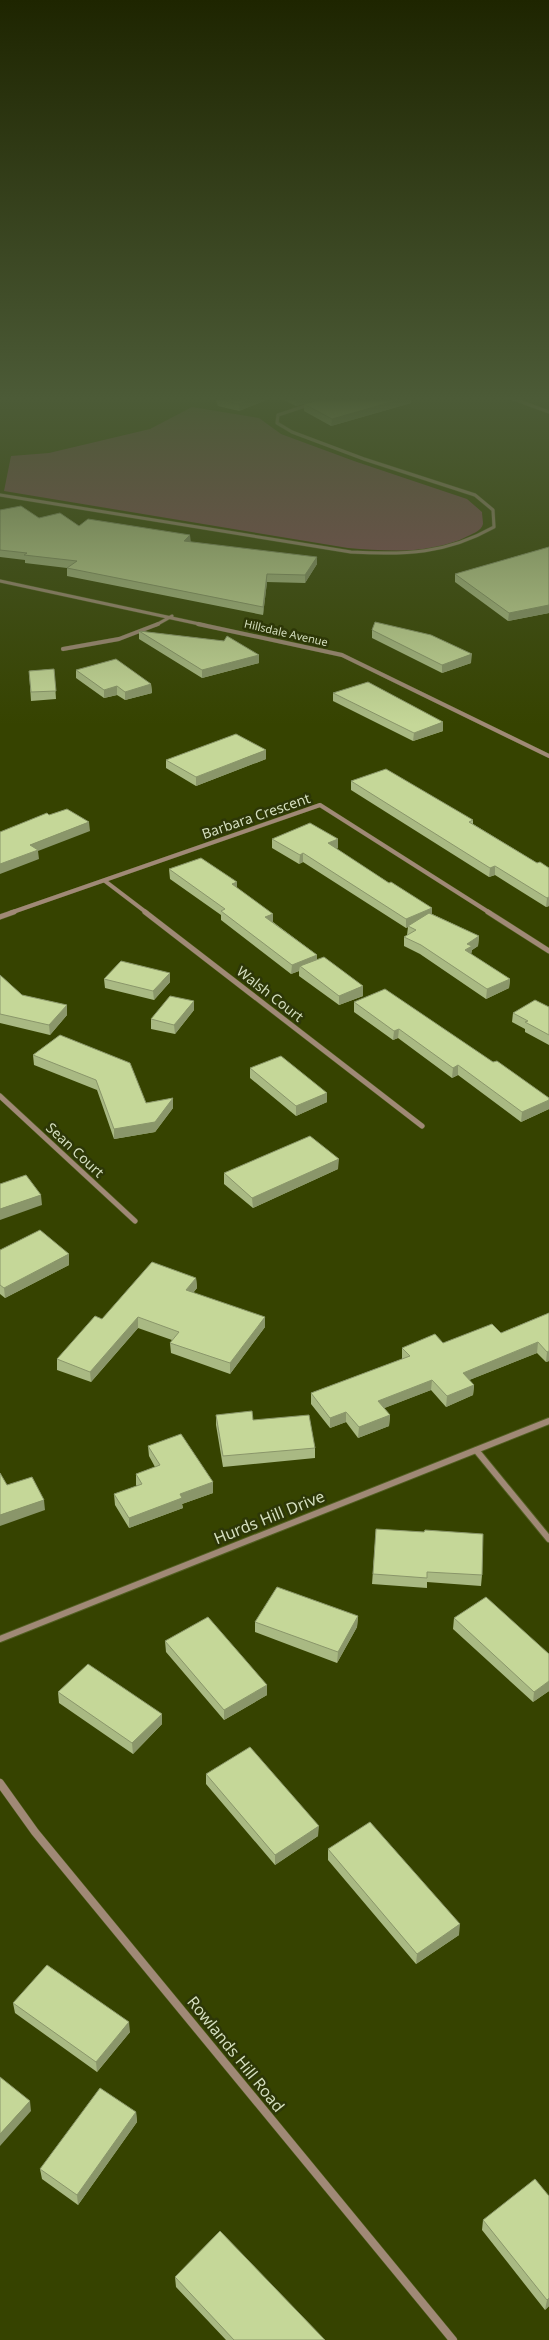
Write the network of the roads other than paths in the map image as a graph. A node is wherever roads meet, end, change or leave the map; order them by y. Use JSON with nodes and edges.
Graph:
{"nodes":[{"id":1,"x":80,"y":507,"type":"edge"},
{"id":2,"x":490,"y":507,"type":"edge"},
{"id":3,"x":0,"y":580,"type":"edge"},
{"id":4,"x":172,"y":616,"type":"junction"},
{"id":5,"x":63,"y":649,"type":"dead end"},
{"id":6,"x":549,"y":756,"type":"edge"},
{"id":7,"x":105,"y":881,"type":"junction"},
{"id":8,"x":0,"y":918,"type":"edge"},
{"id":9,"x":549,"y":951,"type":"edge"},
{"id":10,"x":0,"y":1096,"type":"edge"},
{"id":11,"x":422,"y":1126,"type":"dead end"},
{"id":12,"x":136,"y":1221,"type":"dead end"},
{"id":13,"x":549,"y":1421,"type":"edge"},
{"id":14,"x":476,"y":1450,"type":"junction"},
{"id":15,"x":549,"y":1540,"type":"edge"},
{"id":16,"x":0,"y":1639,"type":"edge"},
{"id":17,"x":0,"y":1783,"type":"edge"},
{"id":18,"x":453,"y":2340,"type":"edge"}],
"edges":[{"from":1,"to":2,"type":"street"},
{"from":3,"to":4,"type":"street","name":"Hillsdale Avenue"},
{"from":4,"to":5,"type":"street"},
{"from":4,"to":6,"type":"street","name":"Hillsdale Avenue"},
{"from":7,"to":8,"type":"street","name":"Barbara Crescent"},
{"from":7,"to":9,"type":"street","name":"Barbara Crescent"},
{"from":7,"to":11,"type":"street","name":"Walsh Court"},
{"from":10,"to":12,"type":"street","name":"Sean Court"},
{"from":13,"to":14,"type":"street","name":"Hurds Hill Drive"},
{"from":14,"to":15,"type":"street"},
{"from":14,"to":16,"type":"street","name":"Hurds Hill Drive"},
{"from":17,"to":18,"type":"street","name":"Rowlands Hill Road"}]}
